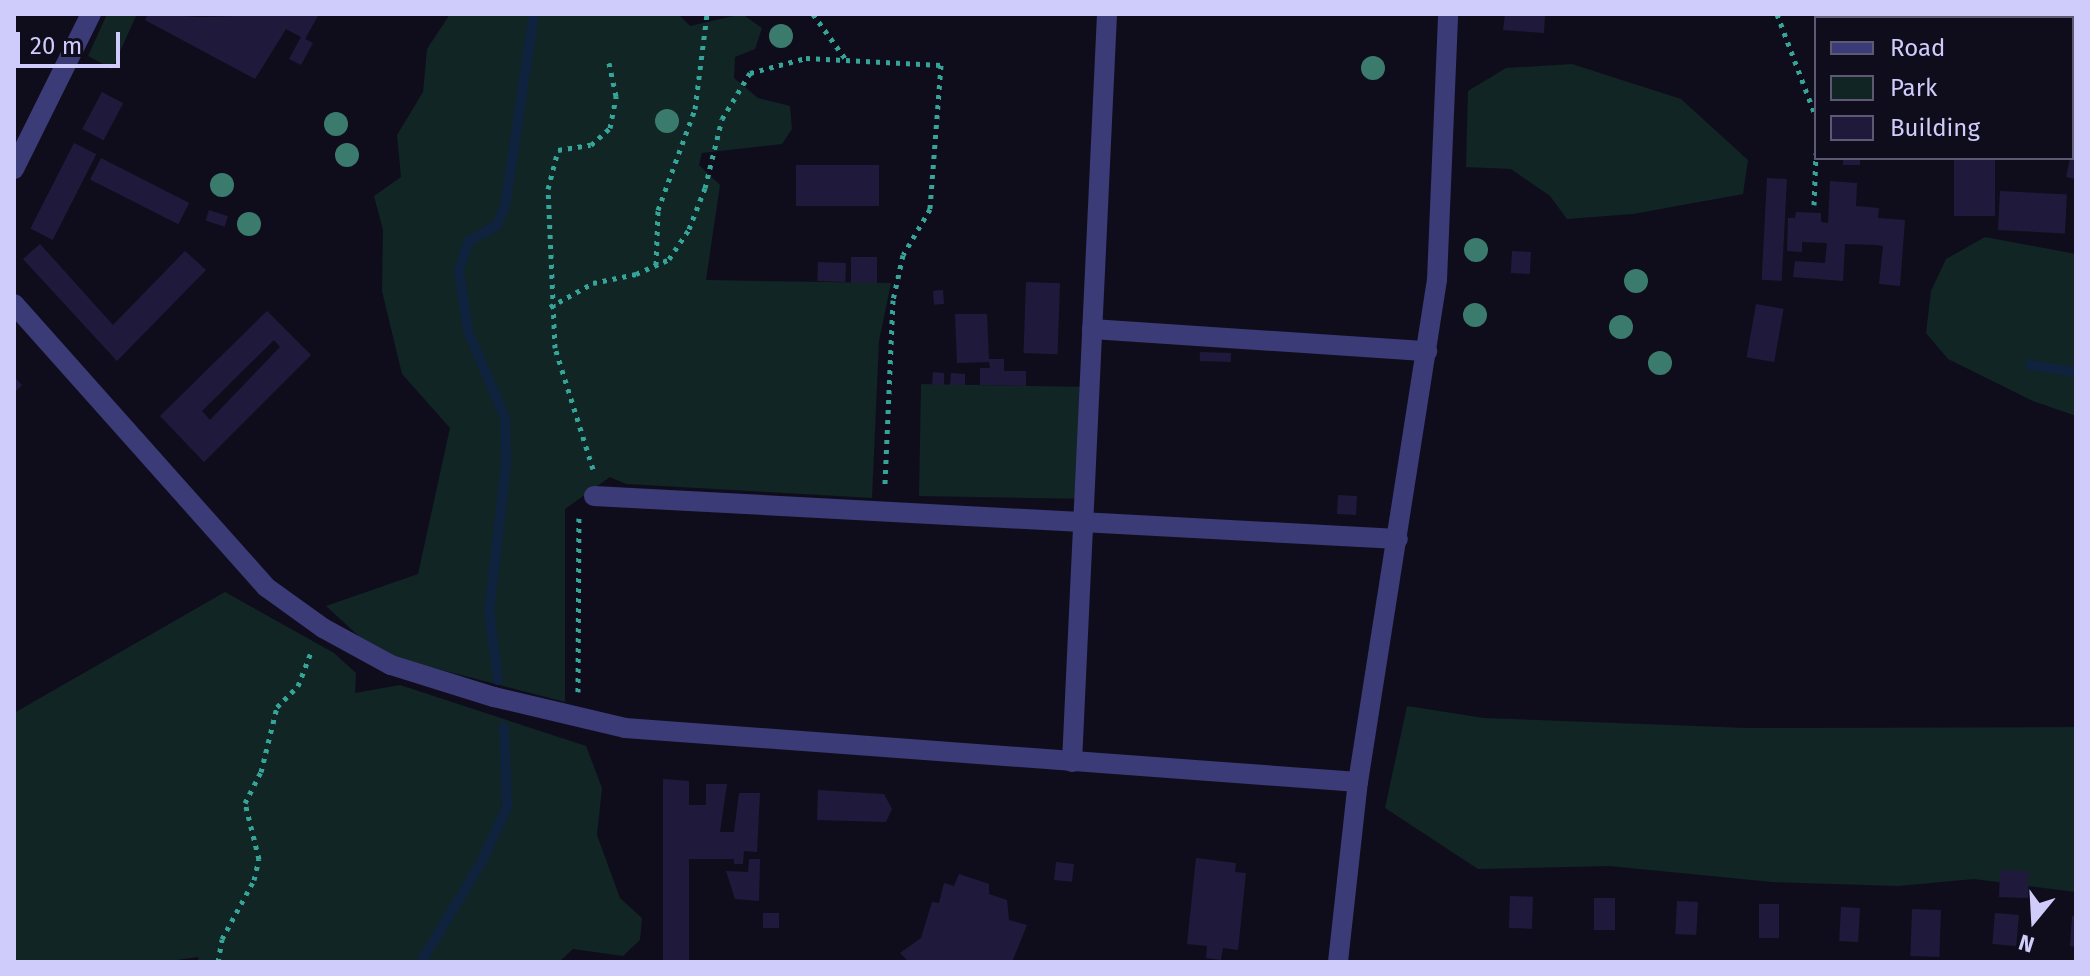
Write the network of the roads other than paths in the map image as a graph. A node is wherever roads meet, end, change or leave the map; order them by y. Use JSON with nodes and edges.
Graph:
{"nodes":[{"id":1,"x":91,"y":14,"type":"edge"},
{"id":2,"x":1107,"y":14,"type":"edge"},
{"id":3,"x":1448,"y":14,"type":"edge"},
{"id":4,"x":14,"y":169,"type":"edge"},
{"id":5,"x":14,"y":304,"type":"edge"},
{"id":6,"x":1092,"y":329,"type":"junction"},
{"id":7,"x":1427,"y":351,"type":"junction"},
{"id":8,"x":594,"y":496,"type":"road end"},
{"id":9,"x":1084,"y":520,"type":"junction"},
{"id":10,"x":1398,"y":539,"type":"junction"},
{"id":11,"x":1072,"y":762,"type":"junction"},
{"id":12,"x":1358,"y":782,"type":"junction"},
{"id":13,"x":1338,"y":962,"type":"edge"}],
"edges":[{"from":1,"to":4,"type":"street"},
{"from":2,"to":6,"type":"street"},
{"from":3,"to":7,"type":"street"},
{"from":5,"to":11,"type":"street"},
{"from":6,"to":7,"type":"street"},
{"from":6,"to":9,"type":"street"},
{"from":7,"to":10,"type":"street"},
{"from":8,"to":9,"type":"street"},
{"from":9,"to":10,"type":"street"},
{"from":9,"to":11,"type":"street"},
{"from":10,"to":12,"type":"street"},
{"from":11,"to":12,"type":"street"},
{"from":12,"to":13,"type":"street"}]}
